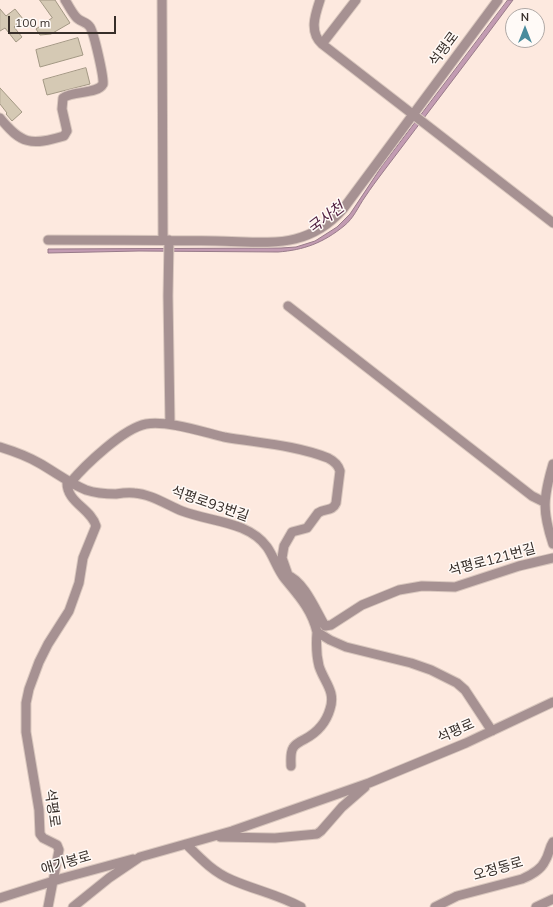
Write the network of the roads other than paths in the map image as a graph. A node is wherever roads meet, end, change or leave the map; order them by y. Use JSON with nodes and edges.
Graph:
{"nodes":[{"id":1,"x":65,"y":0,"type":"edge"},
{"id":2,"x":162,"y":0,"type":"edge"},
{"id":3,"x":320,"y":0,"type":"edge"},
{"id":4,"x":356,"y":0,"type":"edge"},
{"id":5,"x":498,"y":0,"type":"edge"},
{"id":6,"x":322,"y":44,"type":"junction"},
{"id":7,"x":413,"y":116,"type":"junction"},
{"id":8,"x":0,"y":118,"type":"edge"},
{"id":9,"x":553,"y":223,"type":"edge"},
{"id":10,"x":48,"y":240,"type":"dead end"},
{"id":11,"x":167,"y":241,"type":"junction"},
{"id":12,"x":288,"y":306,"type":"dead end"},
{"id":13,"x":170,"y":424,"type":"junction"},
{"id":14,"x":0,"y":447,"type":"edge"},
{"id":15,"x":553,"y":464,"type":"edge"},
{"id":16,"x":69,"y":482,"type":"junction"},
{"id":17,"x":544,"y":502,"type":"junction"},
{"id":18,"x":553,"y":544,"type":"edge"},
{"id":19,"x":553,"y":558,"type":"edge"},
{"id":20,"x":286,"y":576,"type":"junction"},
{"id":21,"x":318,"y":625,"type":"junction"},
{"id":22,"x":553,"y":702,"type":"edge"},
{"id":23,"x":492,"y":731,"type":"junction"},
{"id":24,"x":291,"y":766,"type":"dead end"},
{"id":25,"x":369,"y":783,"type":"junction"},
{"id":26,"x":212,"y":836,"type":"junction"},
{"id":27,"x":553,"y":842,"type":"edge"},
{"id":28,"x":186,"y":844,"type":"junction"},
{"id":29,"x":140,"y":857,"type":"junction"},
{"id":30,"x":53,"y":881,"type":"junction"},
{"id":31,"x":0,"y":898,"type":"edge"},
{"id":32,"x":553,"y":899,"type":"edge"},
{"id":33,"x":48,"y":907,"type":"edge"},
{"id":34,"x":73,"y":907,"type":"edge"},
{"id":35,"x":301,"y":907,"type":"edge"},
{"id":36,"x":435,"y":907,"type":"edge"},
{"id":37,"x":536,"y":907,"type":"edge"}],
"edges":[{"from":1,"to":8,"type":"street"},
{"from":2,"to":11,"type":"street"},
{"from":3,"to":6,"type":"street"},
{"from":4,"to":6,"type":"street"},
{"from":5,"to":7,"type":"street","name":"석평로"},
{"from":6,"to":7,"type":"street"},
{"from":7,"to":9,"type":"street"},
{"from":7,"to":11,"type":"street","name":"석평로"},
{"from":10,"to":11,"type":"street","name":"석평로"},
{"from":11,"to":13,"type":"street"},
{"from":12,"to":17,"type":"street"},
{"from":13,"to":16,"type":"street"},
{"from":13,"to":20,"type":"street"},
{"from":14,"to":16,"type":"street","name":"석평로93번길"},
{"from":15,"to":17,"type":"street"},
{"from":16,"to":20,"type":"street","name":"석평로93번길"},
{"from":16,"to":30,"type":"street","name":"석평로"},
{"from":17,"to":18,"type":"street"},
{"from":19,"to":21,"type":"street","name":"석평로121번길"},
{"from":20,"to":21,"type":"street","name":"석평로93번길"},
{"from":21,"to":23,"type":"street"},
{"from":21,"to":24,"type":"street"},
{"from":22,"to":23,"type":"street","name":"석평로"},
{"from":23,"to":25,"type":"street","name":"석평로"},
{"from":25,"to":26,"type":"street","name":"석평로"},
{"from":25,"to":26,"type":"street","name":"석평로"},
{"from":26,"to":28,"type":"street","name":"석평로"},
{"from":27,"to":36,"type":"street","name":"오정동로"},
{"from":28,"to":29,"type":"street","name":"석평로"},
{"from":28,"to":35,"type":"street"},
{"from":29,"to":30,"type":"street","name":"애기봉로"},
{"from":29,"to":34,"type":"street","name":"석평로"},
{"from":30,"to":31,"type":"street","name":"애기봉로"},
{"from":30,"to":33,"type":"street","name":"석평로"},
{"from":32,"to":37,"type":"street"}]}
